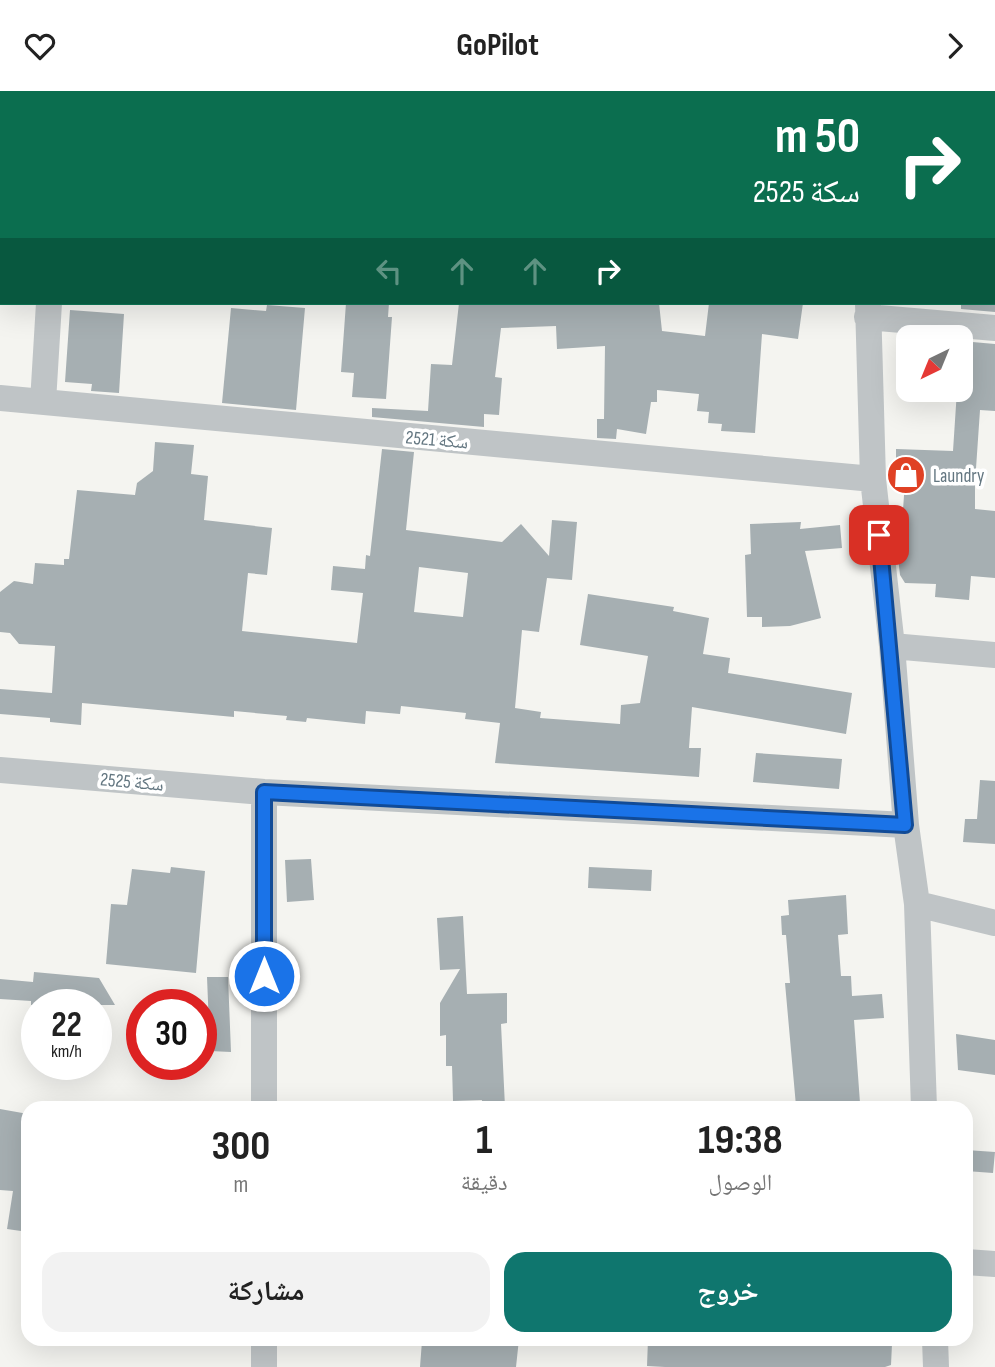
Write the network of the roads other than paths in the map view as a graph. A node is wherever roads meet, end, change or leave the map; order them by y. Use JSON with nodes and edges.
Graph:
{"nodes":[{"id":1,"x":49,"y":305,"type":"edge"},
{"id":2,"x":867,"y":310,"type":"edge"},
{"id":3,"x":995,"y":328,"type":"edge"},
{"id":4,"x":0,"y":398,"type":"edge"},
{"id":5,"x":43,"y":402,"type":"junction"},
{"id":6,"x":873,"y":479,"type":"junction"},
{"id":7,"x":892,"y":646,"type":"junction"},
{"id":8,"x":995,"y":655,"type":"edge"},
{"id":9,"x":0,"y":770,"type":"edge"},
{"id":10,"x":264,"y":792,"type":"junction"},
{"id":11,"x":905,"y":825,"type":"junction"},
{"id":12,"x":917,"y":904,"type":"junction"},
{"id":13,"x":995,"y":923,"type":"edge"},
{"id":14,"x":264,"y":1101,"type":"edge"},
{"id":15,"x":924,"y":1101,"type":"edge"},
{"id":16,"x":973,"y":1262,"type":"edge"},
{"id":17,"x":995,"y":1264,"type":"edge"},
{"id":18,"x":264,"y":1346,"type":"edge"},
{"id":19,"x":934,"y":1346,"type":"edge"},
{"id":20,"x":264,"y":1367,"type":"edge"},
{"id":21,"x":936,"y":1367,"type":"edge"}],
"edges":[{"from":1,"to":5,"type":"street"},
{"from":2,"to":3,"type":"street"},
{"from":2,"to":6,"type":"street"},
{"from":4,"to":5,"type":"street","name":"سكة 2521"},
{"from":5,"to":6,"type":"street","name":"سكة 2521"},
{"from":6,"to":7,"type":"street"},
{"from":7,"to":8,"type":"street"},
{"from":7,"to":11,"type":"street"},
{"from":9,"to":10,"type":"street","name":"سكة 2525"},
{"from":10,"to":11,"type":"street","name":"سكة 2525"},
{"from":10,"to":14,"type":"street"},
{"from":11,"to":12,"type":"street"},
{"from":12,"to":13,"type":"street"},
{"from":12,"to":15,"type":"street"},
{"from":16,"to":17,"type":"street"},
{"from":18,"to":20,"type":"street"},
{"from":19,"to":21,"type":"street"}]}
